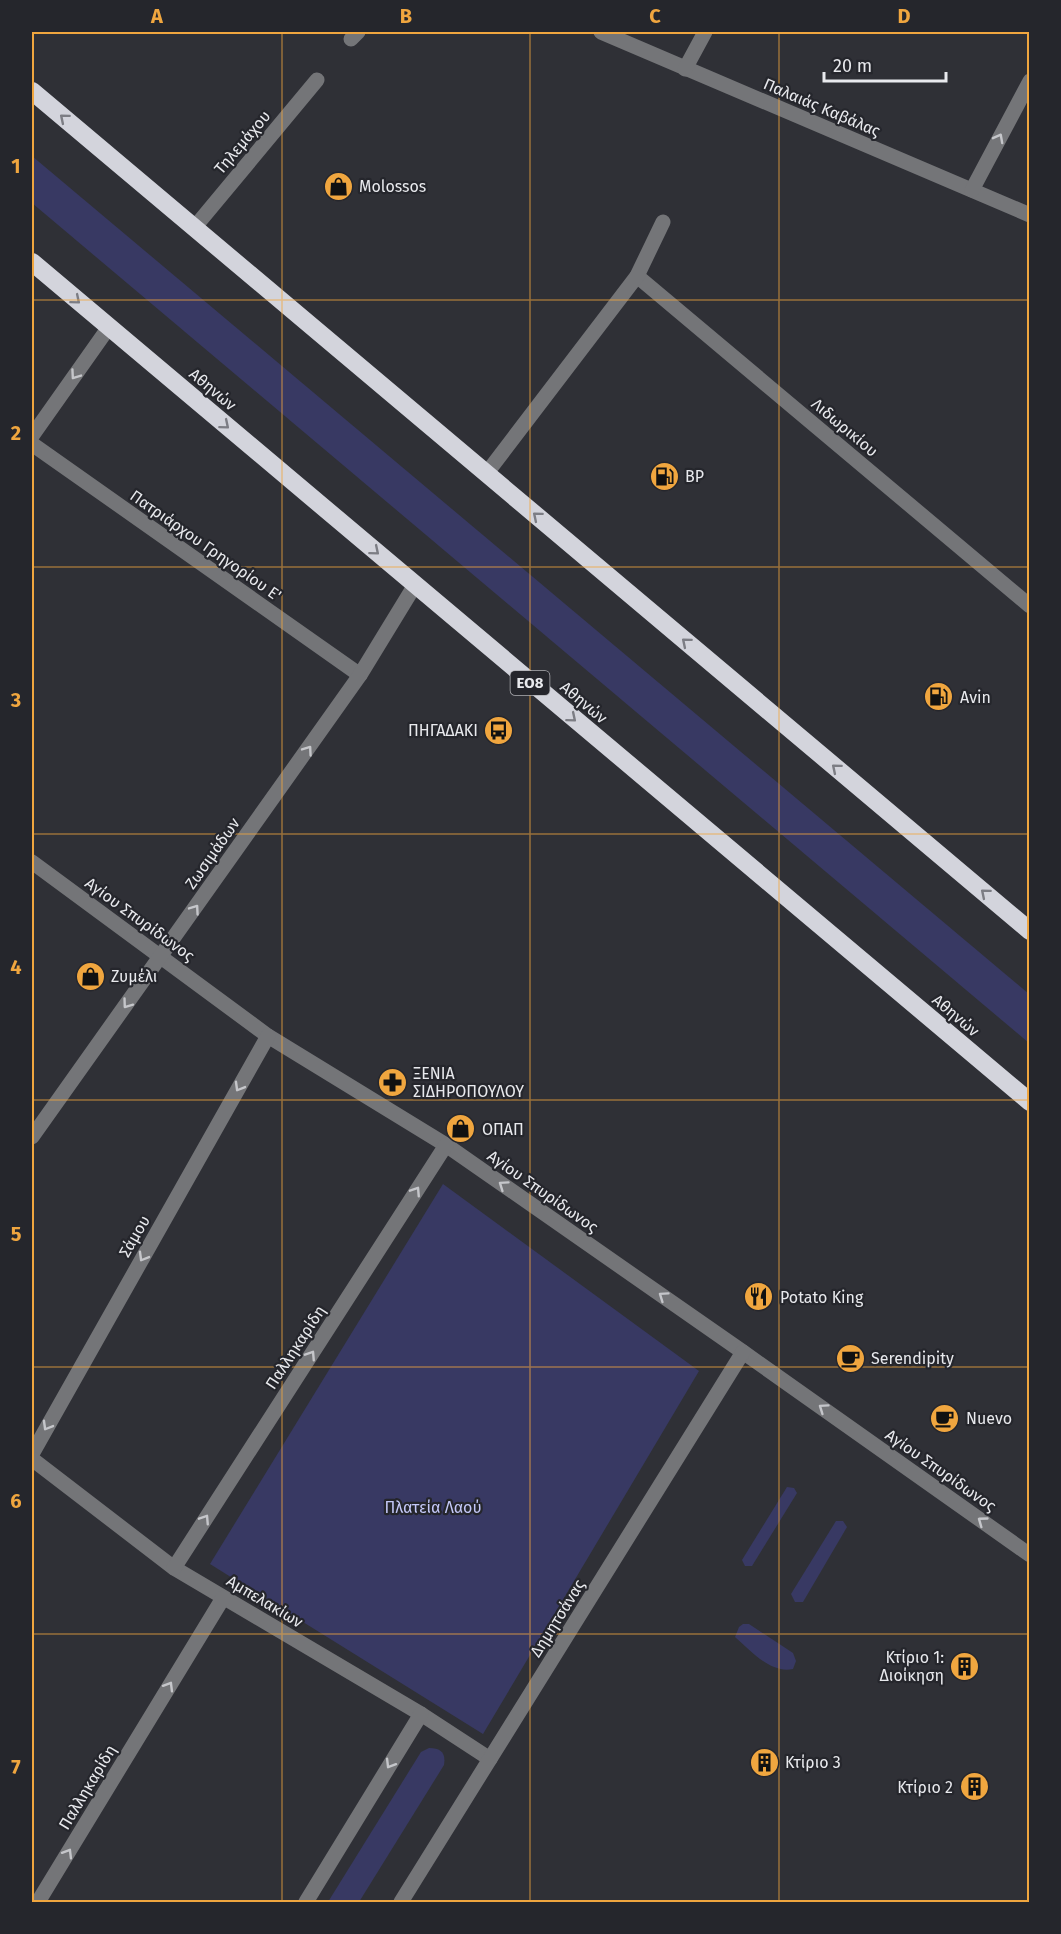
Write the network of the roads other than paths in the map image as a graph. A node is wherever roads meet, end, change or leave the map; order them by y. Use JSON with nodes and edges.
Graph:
{"nodes":[{"id":1,"x":601,"y":32,"type":"edge"},
{"id":2,"x":705,"y":32,"type":"edge"},
{"id":3,"x":685,"y":69,"type":"junction"},
{"id":4,"x":317,"y":80,"type":"dead end"},
{"id":5,"x":1029,"y":81,"type":"edge"},
{"id":6,"x":32,"y":91,"type":"edge"},
{"id":7,"x":972,"y":190,"type":"junction"},
{"id":8,"x":1029,"y":215,"type":"edge"},
{"id":9,"x":663,"y":222,"type":"dead end"},
{"id":10,"x":194,"y":228,"type":"junction"},
{"id":11,"x":32,"y":262,"type":"edge"},
{"id":12,"x":637,"y":276,"type":"junction"},
{"id":13,"x":109,"y":327,"type":"junction"},
{"id":14,"x":32,"y":436,"type":"edge"},
{"id":15,"x":32,"y":444,"type":"edge"},
{"id":16,"x":486,"y":474,"type":"junction"},
{"id":17,"x":415,"y":585,"type":"junction"},
{"id":18,"x":1029,"y":606,"type":"edge"},
{"id":19,"x":360,"y":675,"type":"junction"},
{"id":20,"x":32,"y":862,"type":"edge"},
{"id":21,"x":1029,"y":931,"type":"edge"},
{"id":22,"x":162,"y":957,"type":"junction"},
{"id":23,"x":268,"y":1036,"type":"junction"},
{"id":24,"x":1029,"y":1102,"type":"edge"},
{"id":25,"x":32,"y":1137,"type":"edge"},
{"id":26,"x":446,"y":1145,"type":"junction"},
{"id":27,"x":743,"y":1352,"type":"junction"},
{"id":28,"x":32,"y":1454,"type":"edge"},
{"id":29,"x":32,"y":1459,"type":"edge"},
{"id":30,"x":1029,"y":1555,"type":"edge"},
{"id":31,"x":174,"y":1568,"type":"junction"},
{"id":32,"x":223,"y":1598,"type":"junction"},
{"id":33,"x":421,"y":1714,"type":"junction"},
{"id":34,"x":490,"y":1759,"type":"junction"},
{"id":35,"x":38,"y":1902,"type":"edge"},
{"id":36,"x":306,"y":1902,"type":"edge"},
{"id":37,"x":401,"y":1902,"type":"edge"}],
"edges":[{"from":1,"to":3,"type":"street","name":"Παλαιάς Καβάλας"},
{"from":2,"to":3,"type":"street"},
{"from":3,"to":7,"type":"street","name":"Παλαιάς Καβάλας"},
{"from":4,"to":10,"type":"street","name":"Τηλεμάχου"},
{"from":7,"to":5,"type":"street","one_way":true},
{"from":10,"to":6,"type":"highway","one_way":true},
{"from":7,"to":8,"type":"street","name":"Παλαιάς Καβάλας"},
{"from":9,"to":12,"type":"street"},
{"from":10,"to":16,"type":"highway"},
{"from":11,"to":13,"type":"highway","name":"Αθηνών","number":"ΕΟ8","one_way":true},
{"from":12,"to":16,"type":"street"},
{"from":12,"to":18,"type":"street","name":"Λιδωρικίου"},
{"from":13,"to":14,"type":"street","one_way":true},
{"from":13,"to":17,"type":"highway","name":"Αθηνών","number":"ΕΟ8","one_way":true},
{"from":15,"to":19,"type":"street","name":"Πατριάρχου Γρηγορίου Ε'"},
{"from":21,"to":16,"type":"highway","one_way":true},
{"from":17,"to":19,"type":"street","name":"Ζωσιμάδων"},
{"from":17,"to":24,"type":"highway","name":"Αθηνών","number":"ΕΟ8","one_way":true},
{"from":22,"to":19,"type":"street","name":"Ζωσιμάδων","one_way":true},
{"from":20,"to":22,"type":"street","name":"Αγίου Σπυρίδωνος"},
{"from":22,"to":23,"type":"street","name":"Αγίου Σπυρίδωνος"},
{"from":22,"to":25,"type":"street","name":"Ζωσιμάδων","one_way":true},
{"from":23,"to":26,"type":"street","name":"Αγίου Σπυρίδωνος"},
{"from":23,"to":28,"type":"street","name":"Σάμου","one_way":true},
{"from":27,"to":26,"type":"street","name":"Αγίου Σπυρίδωνος","one_way":true},
{"from":31,"to":26,"type":"street","name":"Παλληκαρίδη","one_way":true},
{"from":30,"to":27,"type":"street","name":"Αγίου Σπυρίδωνος","one_way":true},
{"from":27,"to":34,"type":"street","name":"Δημητσάνας"},
{"from":29,"to":31,"type":"street","name":"Αμπελακίων"},
{"from":31,"to":32,"type":"street","name":"Αμπελακίων"},
{"from":32,"to":33,"type":"street","name":"Αμπελακίων"},
{"from":35,"to":32,"type":"street","name":"Παλληκαρίδη","one_way":true},
{"from":33,"to":34,"type":"street","name":"Αμπελακίων"},
{"from":33,"to":36,"type":"street","one_way":true},
{"from":34,"to":37,"type":"street","name":"Δημητσάνας"}]}
